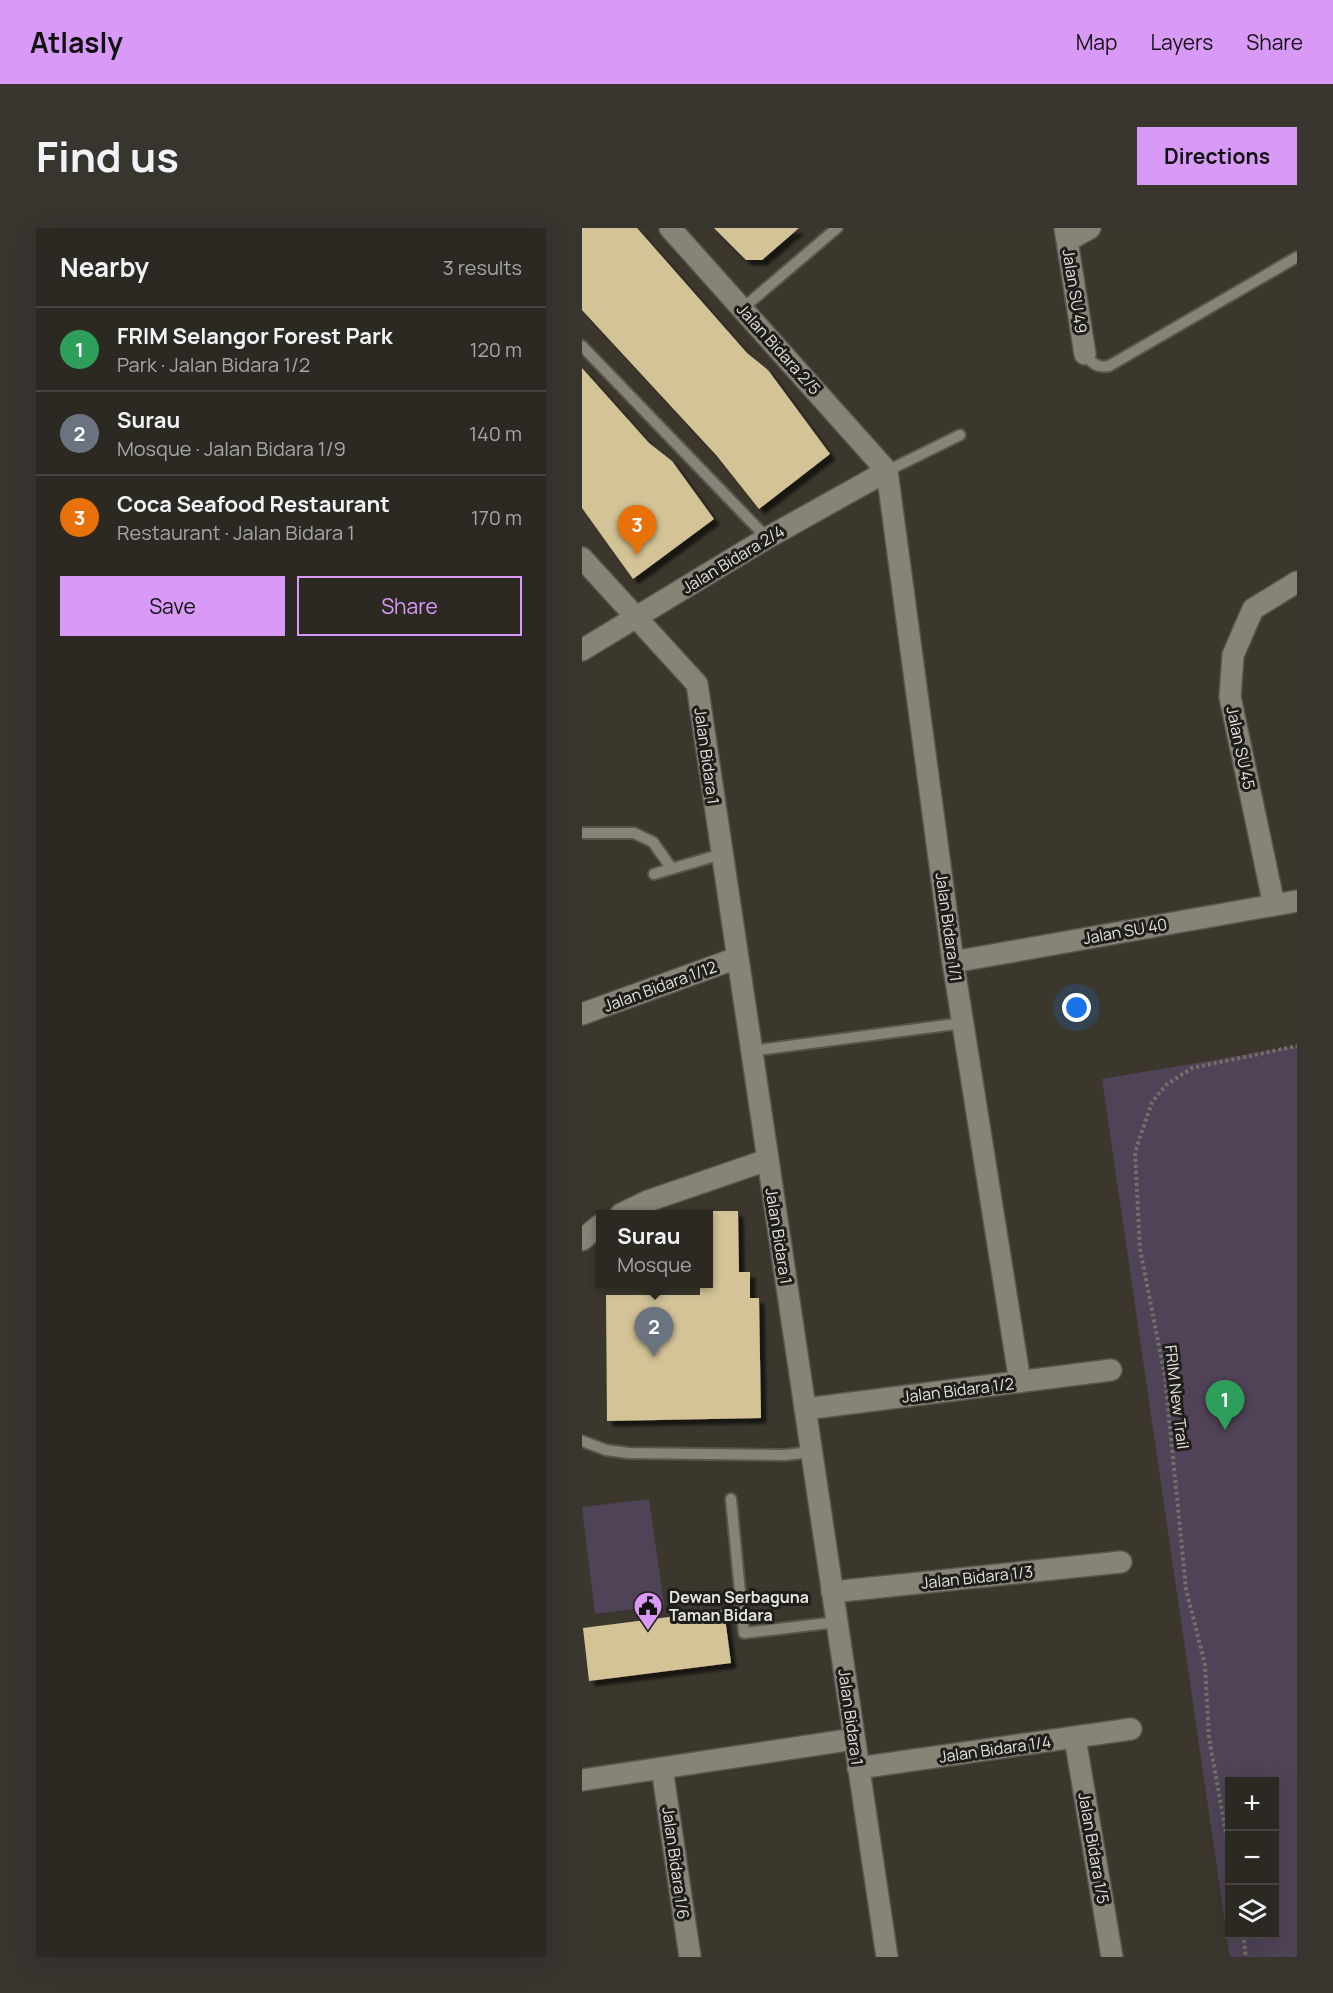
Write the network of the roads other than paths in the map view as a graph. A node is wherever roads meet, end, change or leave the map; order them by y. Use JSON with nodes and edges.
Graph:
{"nodes":[{"id":1,"x":670,"y":228,"type":"edge"},
{"id":2,"x":837,"y":228,"type":"edge"},
{"id":3,"x":1090,"y":228,"type":"edge"},
{"id":4,"x":1066,"y":235,"type":"edge"},
{"id":5,"x":1297,"y":257,"type":"edge"},
{"id":6,"x":743,"y":308,"type":"junction"},
{"id":7,"x":582,"y":346,"type":"edge"},
{"id":8,"x":1085,"y":354,"type":"joint"},
{"id":9,"x":960,"y":435,"type":"dead end"},
{"id":10,"x":887,"y":471,"type":"junction"},
{"id":11,"x":768,"y":538,"type":"junction"},
{"id":12,"x":582,"y":558,"type":"edge"},
{"id":13,"x":1297,"y":582,"type":"edge"},
{"id":14,"x":636,"y":617,"type":"junction"},
{"id":15,"x":582,"y":650,"type":"edge"},
{"id":16,"x":582,"y":833,"type":"edge"},
{"id":17,"x":722,"y":854,"type":"junction"},
{"id":18,"x":672,"y":869,"type":"junction"},
{"id":19,"x":654,"y":874,"type":"dead end"},
{"id":20,"x":1297,"y":901,"type":"edge"},
{"id":21,"x":1274,"y":905,"type":"junction"},
{"id":22,"x":737,"y":958,"type":"junction"},
{"id":23,"x":953,"y":962,"type":"junction"},
{"id":24,"x":582,"y":1014,"type":"edge"},
{"id":25,"x":963,"y":1023,"type":"junction"},
{"id":26,"x":751,"y":1051,"type":"junction"},
{"id":27,"x":767,"y":1160,"type":"junction"},
{"id":28,"x":650,"y":1208,"type":"edge"},
{"id":29,"x":596,"y":1228,"type":"edge"},
{"id":30,"x":582,"y":1239,"type":"edge"},
{"id":31,"x":1111,"y":1370,"type":"dead end"},
{"id":32,"x":1020,"y":1382,"type":"junction"},
{"id":33,"x":805,"y":1409,"type":"junction"},
{"id":34,"x":582,"y":1441,"type":"edge"},
{"id":35,"x":811,"y":1452,"type":"junction"},
{"id":36,"x":731,"y":1499,"type":"dead end"},
{"id":37,"x":1121,"y":1562,"type":"dead end"},
{"id":38,"x":832,"y":1592,"type":"junction"},
{"id":39,"x":837,"y":1622,"type":"junction"},
{"id":40,"x":1131,"y":1729,"type":"dead end"},
{"id":41,"x":1075,"y":1738,"type":"junction"},
{"id":42,"x":854,"y":1739,"type":"junction"},
{"id":43,"x":662,"y":1768,"type":"junction"},
{"id":44,"x":858,"y":1768,"type":"junction"},
{"id":45,"x":582,"y":1780,"type":"edge"},
{"id":46,"x":690,"y":1957,"type":"edge"},
{"id":47,"x":887,"y":1957,"type":"edge"},
{"id":48,"x":1112,"y":1957,"type":"edge"}],
"edges":[{"from":1,"to":6,"type":"street","name":"Jalan Bidara 2/5"},
{"from":2,"to":6,"type":"lane"},
{"from":3,"to":4,"type":"street"},
{"from":4,"to":8,"type":"street","name":"Jalan SU 49"},
{"from":5,"to":8,"type":"lane"},
{"from":6,"to":10,"type":"street","name":"Jalan Bidara 2/5"},
{"from":7,"to":11,"type":"lane"},
{"from":9,"to":10,"type":"lane"},
{"from":10,"to":11,"type":"street","name":"Jalan Bidara 2/4"},
{"from":10,"to":23,"type":"street","name":"Jalan Bidara 1/1"},
{"from":11,"to":14,"type":"street","name":"Jalan Bidara 2/4"},
{"from":12,"to":14,"type":"street","name":"Jalan Bidara 1"},
{"from":13,"to":21,"type":"street","name":"Jalan SU 45"},
{"from":14,"to":15,"type":"street","name":"Jalan Bidara 2/4"},
{"from":14,"to":17,"type":"street","name":"Jalan Bidara 1"},
{"from":16,"to":18,"type":"lane"},
{"from":17,"to":18,"type":"lane"},
{"from":17,"to":22,"type":"street","name":"Jalan Bidara 1"},
{"from":18,"to":19,"type":"lane"},
{"from":20,"to":21,"type":"street","name":"Jalan SU 40"},
{"from":21,"to":23,"type":"street","name":"Jalan SU 40"},
{"from":22,"to":24,"type":"street","name":"Jalan Bidara 1/12"},
{"from":22,"to":26,"type":"street","name":"Jalan Bidara 1"},
{"from":23,"to":25,"type":"street","name":"Jalan Bidara 1/1"},
{"from":25,"to":26,"type":"lane"},
{"from":25,"to":32,"type":"street","name":"Jalan Bidara 1/1"},
{"from":26,"to":27,"type":"street","name":"Jalan Bidara 1"},
{"from":27,"to":28,"type":"street"},
{"from":27,"to":33,"type":"street","name":"Jalan Bidara 1"},
{"from":29,"to":30,"type":"street"},
{"from":31,"to":32,"type":"street","name":"Jalan Bidara 1/2"},
{"from":32,"to":33,"type":"street","name":"Jalan Bidara 1/2"},
{"from":33,"to":35,"type":"street","name":"Jalan Bidara 1"},
{"from":34,"to":35,"type":"lane"},
{"from":35,"to":38,"type":"street","name":"Jalan Bidara 1"},
{"from":36,"to":39,"type":"lane"},
{"from":37,"to":38,"type":"street","name":"Jalan Bidara 1/3"},
{"from":38,"to":39,"type":"street","name":"Jalan Bidara 1"},
{"from":39,"to":42,"type":"street","name":"Jalan Bidara 1"},
{"from":40,"to":41,"type":"street","name":"Jalan Bidara 1/4"},
{"from":41,"to":44,"type":"street","name":"Jalan Bidara 1/4"},
{"from":41,"to":48,"type":"street","name":"Jalan Bidara 1/5"},
{"from":42,"to":43,"type":"street"},
{"from":42,"to":44,"type":"street","name":"Jalan Bidara 1"},
{"from":43,"to":45,"type":"street"},
{"from":43,"to":46,"type":"street","name":"Jalan Bidara 1/6"},
{"from":44,"to":47,"type":"street","name":"Jalan Bidara 1"}]}
